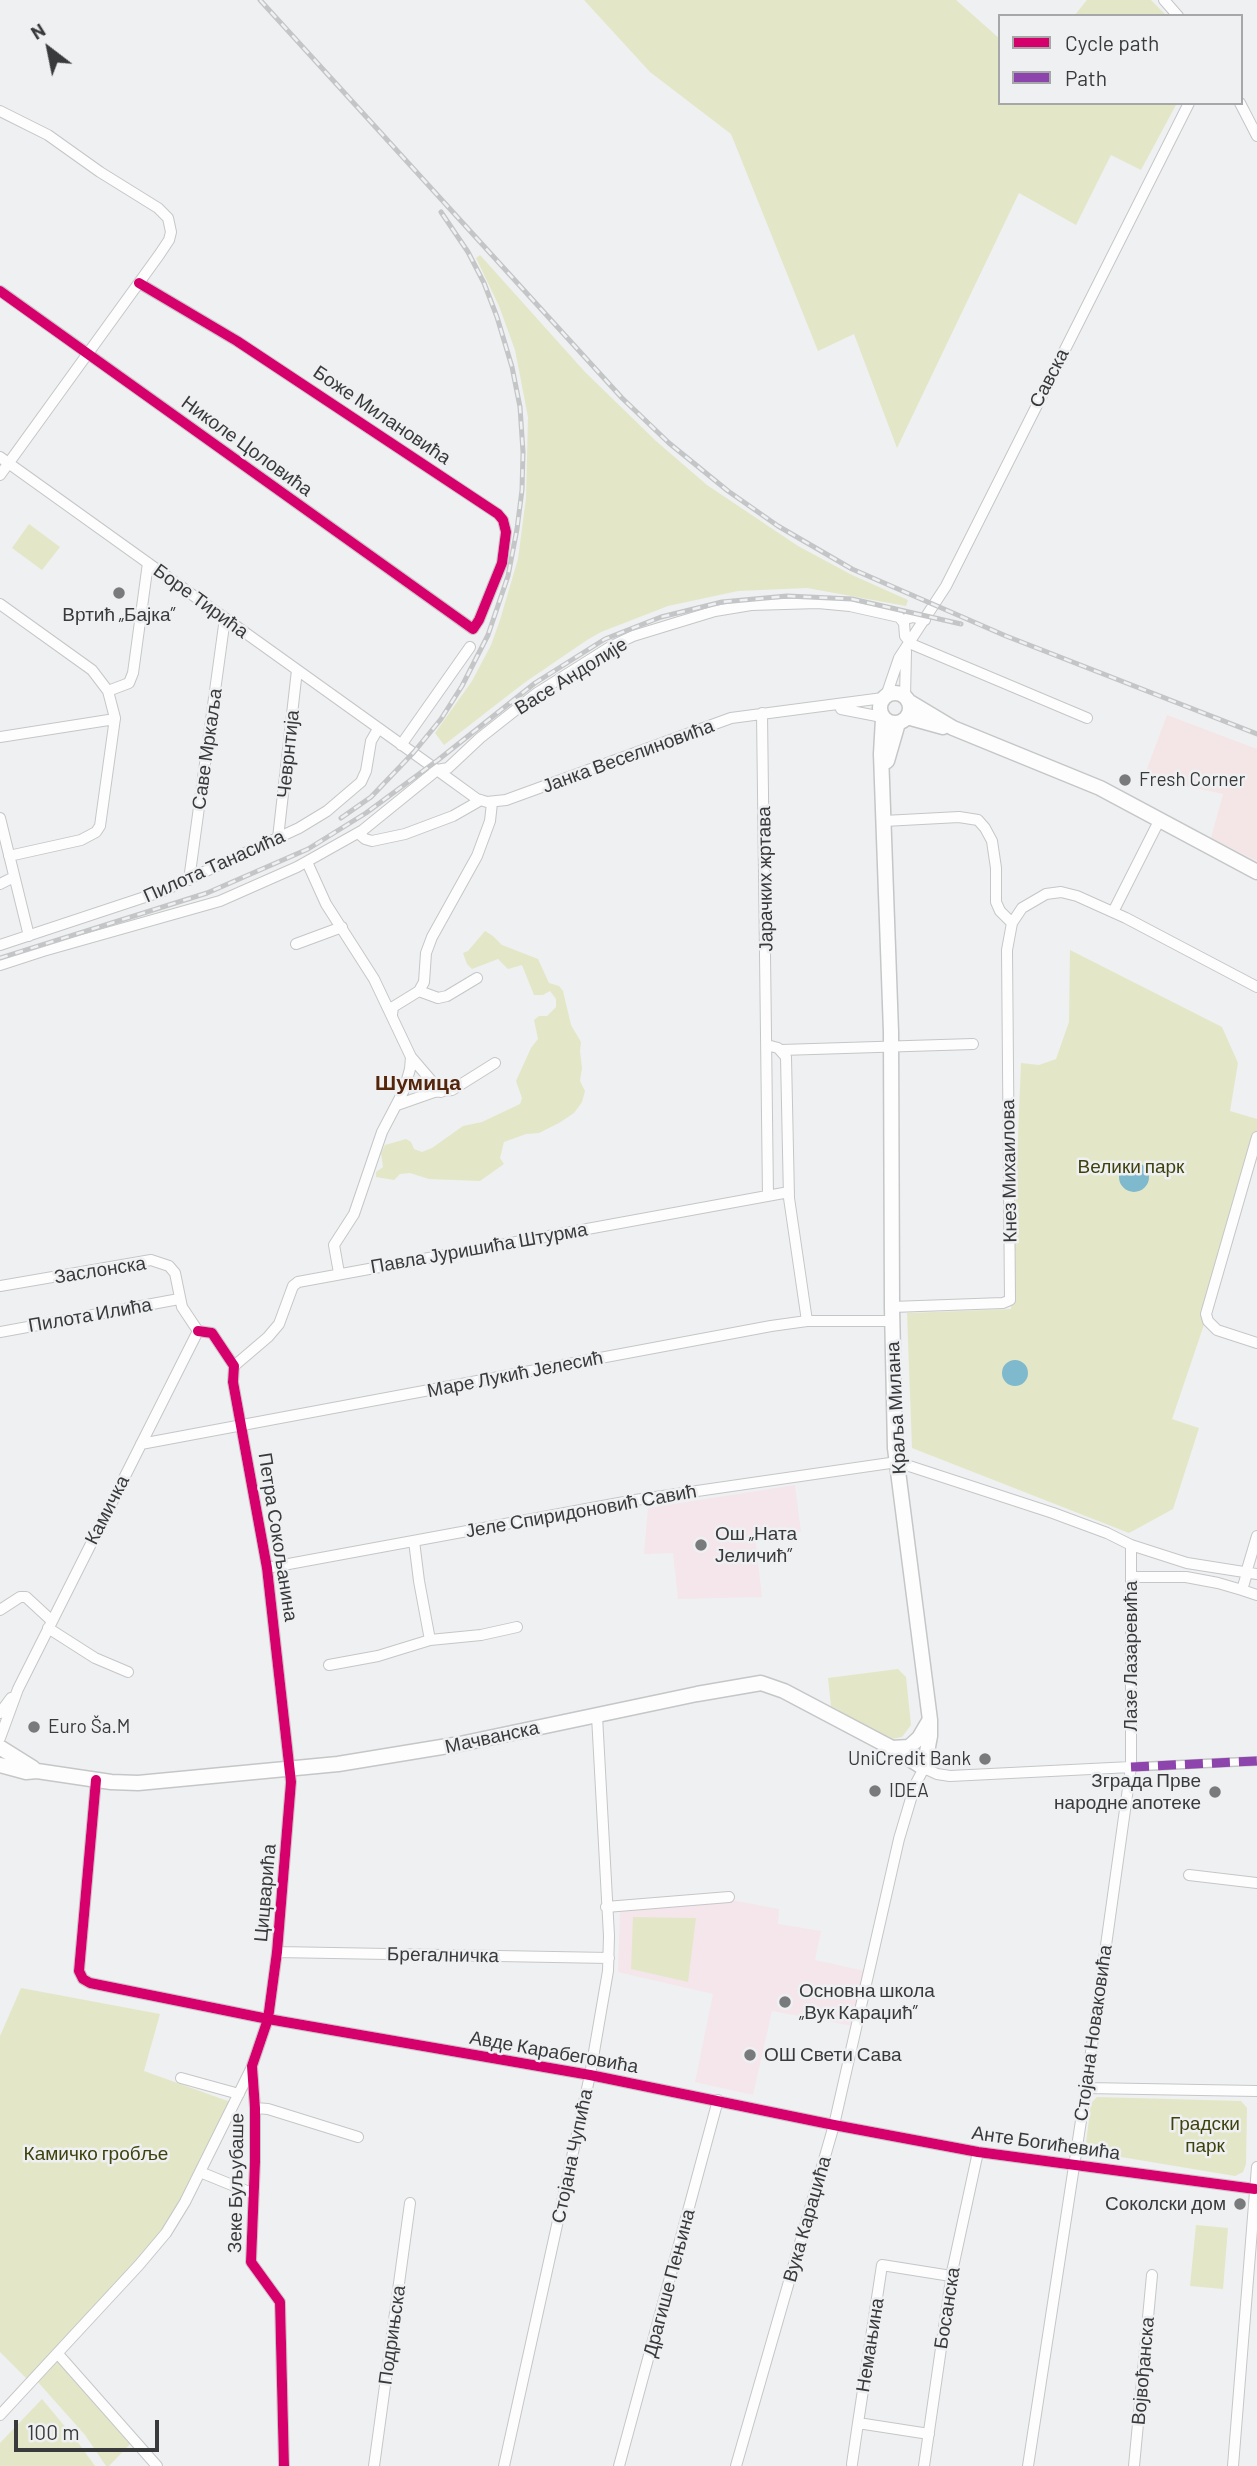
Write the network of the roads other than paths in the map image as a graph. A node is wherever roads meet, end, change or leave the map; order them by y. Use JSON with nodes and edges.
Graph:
{"nodes":[{"id":1,"x":1164,"y":0,"type":"edge"},
{"id":2,"x":1176,"y":14,"type":"edge"},
{"id":3,"x":1188,"y":105,"type":"edge"},
{"id":4,"x":1241,"y":105,"type":"edge"},
{"id":5,"x":0,"y":111,"type":"edge"},
{"id":6,"x":1257,"y":136,"type":"edge"},
{"id":7,"x":139,"y":283,"type":"junction"},
{"id":8,"x":0,"y":291,"type":"edge"},
{"id":9,"x":88,"y":354,"type":"junction"},
{"id":10,"x":4,"y":460,"type":"edge"},
{"id":11,"x":0,"y":475,"type":"edge"},
{"id":12,"x":148,"y":563,"type":"junction"},
{"id":13,"x":0,"y":604,"type":"edge"},
{"id":14,"x":225,"y":618,"type":"junction"},
{"id":15,"x":902,"y":620,"type":"junction"},
{"id":16,"x":925,"y":620,"type":"junction"},
{"id":17,"x":473,"y":629,"type":"joint"},
{"id":18,"x":908,"y":645,"type":"junction"},
{"id":19,"x":470,"y":647,"type":"dead end"},
{"id":20,"x":297,"y":670,"type":"junction"},
{"id":21,"x":108,"y":691,"type":"junction"},
{"id":22,"x":885,"y":697,"type":"junction"},
{"id":23,"x":907,"y":699,"type":"junction"},
{"id":24,"x":830,"y":707,"type":"junction"},
{"id":25,"x":762,"y":713,"type":"junction"},
{"id":26,"x":883,"y":718,"type":"junction"},
{"id":27,"x":1087,"y":718,"type":"dead end"},
{"id":28,"x":114,"y":719,"type":"junction"},
{"id":29,"x":903,"y":720,"type":"junction"},
{"id":30,"x":953,"y":728,"type":"junction"},
{"id":31,"x":378,"y":729,"type":"junction"},
{"id":32,"x":0,"y":737,"type":"edge"},
{"id":33,"x":401,"y":745,"type":"junction"},
{"id":34,"x":437,"y":770,"type":"junction"},
{"id":35,"x":883,"y":786,"type":"junction"},
{"id":36,"x":486,"y":802,"type":"junction"},
{"id":37,"x":0,"y":818,"type":"edge"},
{"id":38,"x":884,"y":821,"type":"junction"},
{"id":39,"x":1159,"y":821,"type":"junction"},
{"id":40,"x":358,"y":833,"type":"junction"},
{"id":41,"x":278,"y":838,"type":"junction"},
{"id":42,"x":9,"y":856,"type":"junction"},
{"id":43,"x":307,"y":862,"type":"junction"},
{"id":44,"x":1257,"y":872,"type":"edge"},
{"id":45,"x":14,"y":877,"type":"junction"},
{"id":46,"x":189,"y":880,"type":"junction"},
{"id":47,"x":0,"y":884,"type":"edge"},
{"id":48,"x":1113,"y":912,"type":"junction"},
{"id":49,"x":1012,"y":923,"type":"junction"},
{"id":50,"x":342,"y":927,"type":"junction"},
{"id":51,"x":29,"y":936,"type":"junction"},
{"id":52,"x":296,"y":944,"type":"dead end"},
{"id":53,"x":0,"y":945,"type":"edge"},
{"id":54,"x":0,"y":965,"type":"edge"},
{"id":55,"x":477,"y":978,"type":"dead end"},
{"id":56,"x":1257,"y":987,"type":"edge"},
{"id":57,"x":419,"y":991,"type":"junction"},
{"id":58,"x":392,"y":1015,"type":"junction"},
{"id":59,"x":973,"y":1044,"type":"dead end"},
{"id":60,"x":767,"y":1045,"type":"junction"},
{"id":61,"x":891,"y":1046,"type":"junction"},
{"id":62,"x":781,"y":1050,"type":"junction"},
{"id":63,"x":411,"y":1056,"type":"junction"},
{"id":64,"x":495,"y":1063,"type":"dead end"},
{"id":65,"x":441,"y":1092,"type":"junction"},
{"id":66,"x":397,"y":1105,"type":"junction"},
{"id":67,"x":1257,"y":1137,"type":"edge"},
{"id":68,"x":789,"y":1192,"type":"junction"},
{"id":69,"x":768,"y":1195,"type":"junction"},
{"id":70,"x":339,"y":1273,"type":"junction"},
{"id":71,"x":0,"y":1286,"type":"edge"},
{"id":72,"x":179,"y":1299,"type":"junction"},
{"id":73,"x":892,"y":1314,"type":"junction"},
{"id":74,"x":807,"y":1321,"type":"junction"},
{"id":75,"x":198,"y":1331,"type":"junction"},
{"id":76,"x":0,"y":1332,"type":"edge"},
{"id":77,"x":1257,"y":1343,"type":"edge"},
{"id":78,"x":234,"y":1366,"type":"junction"},
{"id":79,"x":242,"y":1425,"type":"junction"},
{"id":80,"x":141,"y":1444,"type":"junction"},
{"id":81,"x":897,"y":1462,"type":"junction"},
{"id":82,"x":1257,"y":1536,"type":"edge"},
{"id":83,"x":414,"y":1541,"type":"junction"},
{"id":84,"x":1131,"y":1545,"type":"junction"},
{"id":85,"x":267,"y":1568,"type":"junction"},
{"id":86,"x":1250,"y":1573,"type":"edge"},
{"id":87,"x":1132,"y":1577,"type":"junction"},
{"id":88,"x":1242,"y":1590,"type":"junction"},
{"id":89,"x":1257,"y":1595,"type":"edge"},
{"id":90,"x":0,"y":1610,"type":"edge"},
{"id":91,"x":50,"y":1625,"type":"junction"},
{"id":92,"x":517,"y":1627,"type":"dead end"},
{"id":93,"x":430,"y":1640,"type":"junction"},
{"id":94,"x":329,"y":1665,"type":"dead end"},
{"id":95,"x":128,"y":1672,"type":"dead end"},
{"id":96,"x":18,"y":1689,"type":"junction"},
{"id":97,"x":0,"y":1713,"type":"edge"},
{"id":98,"x":597,"y":1716,"type":"junction"},
{"id":99,"x":930,"y":1720,"type":"junction"},
{"id":100,"x":0,"y":1740,"type":"edge"},
{"id":101,"x":892,"y":1748,"type":"junction"},
{"id":102,"x":0,"y":1750,"type":"edge"},
{"id":103,"x":1257,"y":1761,"type":"edge"},
{"id":104,"x":0,"y":1765,"type":"edge"},
{"id":105,"x":1131,"y":1767,"type":"junction"},
{"id":106,"x":924,"y":1768,"type":"junction"},
{"id":107,"x":289,"y":1769,"type":"junction"},
{"id":108,"x":37,"y":1771,"type":"junction"},
{"id":109,"x":96,"y":1780,"type":"junction"},
{"id":110,"x":1189,"y":1875,"type":"dead end"},
{"id":111,"x":1257,"y":1882,"type":"edge"},
{"id":112,"x":729,"y":1897,"type":"dead end"},
{"id":113,"x":607,"y":1907,"type":"junction"},
{"id":114,"x":277,"y":1952,"type":"junction"},
{"id":115,"x":609,"y":1958,"type":"junction"},
{"id":116,"x":268,"y":2019,"type":"junction"},
{"id":117,"x":252,"y":2066,"type":"junction"},
{"id":118,"x":590,"y":2075,"type":"junction"},
{"id":119,"x":181,"y":2078,"type":"dead end"},
{"id":120,"x":1086,"y":2088,"type":"junction"},
{"id":121,"x":1257,"y":2091,"type":"edge"},
{"id":122,"x":239,"y":2094,"type":"junction"},
{"id":123,"x":718,"y":2100,"type":"junction"},
{"id":124,"x":256,"y":2108,"type":"junction"},
{"id":125,"x":834,"y":2125,"type":"junction"},
{"id":126,"x":358,"y":2137,"type":"dead end"},
{"id":127,"x":978,"y":2152,"type":"junction"},
{"id":128,"x":1075,"y":2165,"type":"junction"},
{"id":129,"x":1257,"y":2167,"type":"edge"},
{"id":130,"x":200,"y":2172,"type":"junction"},
{"id":131,"x":1255,"y":2189,"type":"junction"},
{"id":132,"x":254,"y":2194,"type":"junction"},
{"id":133,"x":410,"y":2203,"type":"dead end"},
{"id":134,"x":1152,"y":2275,"type":"dead end"},
{"id":135,"x":951,"y":2276,"type":"junction"},
{"id":136,"x":58,"y":2354,"type":"junction"},
{"id":137,"x":0,"y":2415,"type":"edge"},
{"id":138,"x":858,"y":2423,"type":"junction"},
{"id":139,"x":929,"y":2434,"type":"junction"},
{"id":140,"x":852,"y":2464,"type":"dead end"},
{"id":141,"x":157,"y":2466,"type":"edge"},
{"id":142,"x":284,"y":2466,"type":"edge"},
{"id":143,"x":374,"y":2466,"type":"edge"},
{"id":144,"x":504,"y":2466,"type":"edge"},
{"id":145,"x":619,"y":2466,"type":"edge"},
{"id":146,"x":736,"y":2466,"type":"edge"},
{"id":147,"x":924,"y":2466,"type":"edge"},
{"id":148,"x":1028,"y":2466,"type":"edge"},
{"id":149,"x":1134,"y":2466,"type":"edge"},
{"id":150,"x":1233,"y":2466,"type":"edge"}],
"edges":[{"from":1,"to":2,"type":"street"},
{"from":3,"to":16,"type":"street","name":"Савска"},
{"from":4,"to":6,"type":"street"},
{"from":5,"to":7,"type":"street"},
{"from":7,"to":9,"type":"street"},
{"from":7,"to":17,"type":"street","name":"Боже Милановића"},
{"from":8,"to":9,"type":"street","name":"Николе Цоловића"},
{"from":9,"to":10,"type":"street"},
{"from":9,"to":17,"type":"street","name":"Николе Цоловића"},
{"from":10,"to":11,"type":"street"},
{"from":10,"to":12,"type":"street","name":"Боре Тирића"},
{"from":12,"to":14,"type":"street","name":"Боре Тирића"},
{"from":12,"to":21,"type":"street"},
{"from":13,"to":21,"type":"street"},
{"from":14,"to":20,"type":"street","name":"Боре Тирића"},
{"from":14,"to":46,"type":"street","name":"Саве Мркаља"},
{"from":15,"to":16,"type":"street","name":"Васе Андолије"},
{"from":15,"to":18,"type":"street"},
{"from":15,"to":34,"type":"street","name":"Васе Андолије"},
{"from":16,"to":18,"type":"street","name":"Савска"},
{"from":18,"to":22,"type":"street","name":"Савска"},
{"from":18,"to":23,"type":"street"},
{"from":18,"to":27,"type":"street"},
{"from":19,"to":33,"type":"street"},
{"from":20,"to":31,"type":"street","name":"Боре Тирића"},
{"from":20,"to":41,"type":"street","name":"Чеврнтија"},
{"from":21,"to":28,"type":"street"},
{"from":22,"to":23,"type":"main road"},
{"from":22,"to":24,"type":"street","name":"Јанка Веселиновића"},
{"from":22,"to":26,"type":"main road"},
{"from":23,"to":29,"type":"main road"},
{"from":23,"to":30,"type":"main road"},
{"from":24,"to":25,"type":"street","name":"Јанка Веселиновића"},
{"from":24,"to":26,"type":"street","name":"Јанка Веселиновића"},
{"from":25,"to":36,"type":"street","name":"Јанка Веселиновића"},
{"from":25,"to":60,"type":"street","name":"Јарачких жртава"},
{"from":26,"to":29,"type":"main road"},
{"from":26,"to":35,"type":"main road","name":"Краља Милана"},
{"from":28,"to":32,"type":"street"},
{"from":28,"to":42,"type":"street"},
{"from":29,"to":30,"type":"main road"},
{"from":29,"to":35,"type":"main road","name":"Краља Милана"},
{"from":30,"to":39,"type":"main road"},
{"from":31,"to":33,"type":"street","name":"Боре Тирића"},
{"from":31,"to":41,"type":"street","name":"Пилота Танасића"},
{"from":33,"to":34,"type":"street","name":"Боре Тирића"},
{"from":34,"to":36,"type":"street"},
{"from":34,"to":40,"type":"street","name":"Васе Андолије"},
{"from":35,"to":38,"type":"main road","name":"Краља Милана"},
{"from":36,"to":40,"type":"street"},
{"from":36,"to":57,"type":"street"},
{"from":37,"to":42,"type":"street"},
{"from":38,"to":49,"type":"street"},
{"from":38,"to":61,"type":"main road","name":"Краља Милана"},
{"from":39,"to":44,"type":"main road"},
{"from":39,"to":48,"type":"street"},
{"from":40,"to":43,"type":"street","name":"Васе Андолије"},
{"from":41,"to":46,"type":"street","name":"Пилота Танасића"},
{"from":42,"to":45,"type":"street"},
{"from":43,"to":50,"type":"street"},
{"from":43,"to":54,"type":"street","name":"Васе Андолије"},
{"from":45,"to":47,"type":"street"},
{"from":45,"to":51,"type":"street"},
{"from":46,"to":51,"type":"street","name":"Пилота Танасића"},
{"from":48,"to":49,"type":"street"},
{"from":48,"to":56,"type":"street"},
{"from":49,"to":73,"type":"street","name":"Кнез Михаилова"},
{"from":50,"to":52,"type":"street"},
{"from":50,"to":58,"type":"street"},
{"from":51,"to":53,"type":"street","name":"Пилота Танасића"},
{"from":55,"to":57,"type":"street"},
{"from":57,"to":58,"type":"street"},
{"from":58,"to":63,"type":"street"},
{"from":59,"to":61,"type":"street"},
{"from":60,"to":62,"type":"street"},
{"from":60,"to":69,"type":"street","name":"Јарачких жртава"},
{"from":61,"to":62,"type":"street"},
{"from":61,"to":73,"type":"main road","name":"Краља Милана"},
{"from":62,"to":68,"type":"street"},
{"from":63,"to":65,"type":"street"},
{"from":63,"to":66,"type":"street"},
{"from":64,"to":65,"type":"street"},
{"from":65,"to":66,"type":"street"},
{"from":66,"to":70,"type":"street"},
{"from":67,"to":77,"type":"street"},
{"from":68,"to":69,"type":"street"},
{"from":68,"to":74,"type":"street"},
{"from":69,"to":70,"type":"street","name":"Павла Јуришића Штурма"},
{"from":70,"to":78,"type":"street","name":"Павла Јуришића Штурма"},
{"from":71,"to":72,"type":"street","name":"Заслонска"},
{"from":72,"to":75,"type":"street","name":"Заслонска"},
{"from":72,"to":76,"type":"street","name":"Пилота Илића"},
{"from":73,"to":74,"type":"street","name":"Маре Лукић Јелесић"},
{"from":73,"to":81,"type":"main road","name":"Краља Милана"},
{"from":74,"to":79,"type":"street","name":"Маре Лукић Јелесић"},
{"from":75,"to":78,"type":"street","name":"Петра Сокољанина"},
{"from":75,"to":80,"type":"street","name":"Камичка"},
{"from":78,"to":79,"type":"street","name":"Петра Сокољанина"},
{"from":79,"to":80,"type":"street","name":"Маре Лукић Јелесић"},
{"from":79,"to":85,"type":"street","name":"Петра Сокољанина"},
{"from":80,"to":91,"type":"street","name":"Камичка"},
{"from":81,"to":83,"type":"street","name":"Јеле Спиридоновић Савић"},
{"from":81,"to":84,"type":"street"},
{"from":81,"to":99,"type":"main road","name":"Краља Милана"},
{"from":82,"to":86,"type":"street"},
{"from":83,"to":85,"type":"street","name":"Јеле Спиридоновић Савић"},
{"from":83,"to":93,"type":"street"},
{"from":84,"to":86,"type":"street"},
{"from":84,"to":87,"type":"street","name":"Лазе Лазаревића"},
{"from":85,"to":107,"type":"street","name":"Петра Сокољанина"},
{"from":86,"to":88,"type":"street"},
{"from":87,"to":88,"type":"street"},
{"from":87,"to":105,"type":"street","name":"Лазе Лазаревића"},
{"from":88,"to":89,"type":"street"},
{"from":90,"to":91,"type":"street"},
{"from":91,"to":95,"type":"street"},
{"from":91,"to":96,"type":"street","name":"Камичка"},
{"from":92,"to":93,"type":"street"},
{"from":93,"to":94,"type":"street"},
{"from":96,"to":97,"type":"street","name":"Камичка"},
{"from":96,"to":100,"type":"street","name":"Камичка"},
{"from":98,"to":101,"type":"main road","name":"Мачванска"},
{"from":98,"to":107,"type":"main road","name":"Мачванска"},
{"from":98,"to":113,"type":"street","name":"Стојана Чупића"},
{"from":99,"to":101,"type":"main road"},
{"from":99,"to":106,"type":"main road","name":"Краља Милана"},
{"from":100,"to":102,"type":"main road"},
{"from":101,"to":106,"type":"main road","name":"Мачванска"},
{"from":102,"to":108,"type":"main road","name":"Мачванска"},
{"from":103,"to":105,"type":"street"},
{"from":104,"to":108,"type":"main road","name":"Мачванска"},
{"from":105,"to":106,"type":"street"},
{"from":105,"to":120,"type":"street","name":"Стојана Новаковића"},
{"from":106,"to":125,"type":"street","name":"Вука Караџића"},
{"from":107,"to":109,"type":"main road","name":"Мачванска"},
{"from":107,"to":114,"type":"street","name":"Цицварића"},
{"from":108,"to":109,"type":"main road","name":"Мачванска"},
{"from":109,"to":116,"type":"street","name":"Авде Карабеговића"},
{"from":110,"to":111,"type":"street"},
{"from":112,"to":113,"type":"street"},
{"from":113,"to":115,"type":"street","name":"Стојана Чупића"},
{"from":114,"to":115,"type":"street","name":"Брегалничка"},
{"from":114,"to":116,"type":"street","name":"Цицварића"},
{"from":115,"to":118,"type":"street","name":"Стојана Чупића"},
{"from":116,"to":117,"type":"street","name":"Зеке Буљубаше"},
{"from":116,"to":118,"type":"street","name":"Авде Карабеговића"},
{"from":117,"to":122,"type":"street"},
{"from":117,"to":124,"type":"street","name":"Зеке Буљубаше"},
{"from":118,"to":123,"type":"street","name":"Авде Карабеговића"},
{"from":118,"to":144,"type":"street","name":"Стојана Чупића"},
{"from":119,"to":122,"type":"street"},
{"from":120,"to":121,"type":"street"},
{"from":120,"to":128,"type":"street","name":"Стојана Новаковића"},
{"from":122,"to":130,"type":"street"},
{"from":123,"to":125,"type":"street","name":"Авде Карабеговића"},
{"from":123,"to":145,"type":"street","name":"Драгише Пењина"},
{"from":124,"to":126,"type":"street"},
{"from":124,"to":132,"type":"street","name":"Зеке Буљубаше"},
{"from":125,"to":127,"type":"street","name":"Анте Богићевића"},
{"from":125,"to":146,"type":"street","name":"Вука Караџића"},
{"from":127,"to":128,"type":"street","name":"Анте Богићевића"},
{"from":127,"to":135,"type":"street","name":"Босанска"},
{"from":128,"to":131,"type":"street","name":"Анте Богићевића"},
{"from":128,"to":148,"type":"street","name":"Стојана Новаковића"},
{"from":129,"to":131,"type":"street"},
{"from":130,"to":132,"type":"street"},
{"from":130,"to":136,"type":"street"},
{"from":131,"to":150,"type":"street"},
{"from":132,"to":142,"type":"street","name":"Зеке Буљубаше"},
{"from":133,"to":143,"type":"street","name":"Подрињска"},
{"from":134,"to":149,"type":"street","name":"Војвођанска"},
{"from":135,"to":138,"type":"street","name":"Немањина"},
{"from":135,"to":139,"type":"street","name":"Босанска"},
{"from":136,"to":137,"type":"street"},
{"from":136,"to":141,"type":"street"},
{"from":138,"to":139,"type":"street"},
{"from":138,"to":140,"type":"street"},
{"from":139,"to":147,"type":"street","name":"Босанска"}]}
